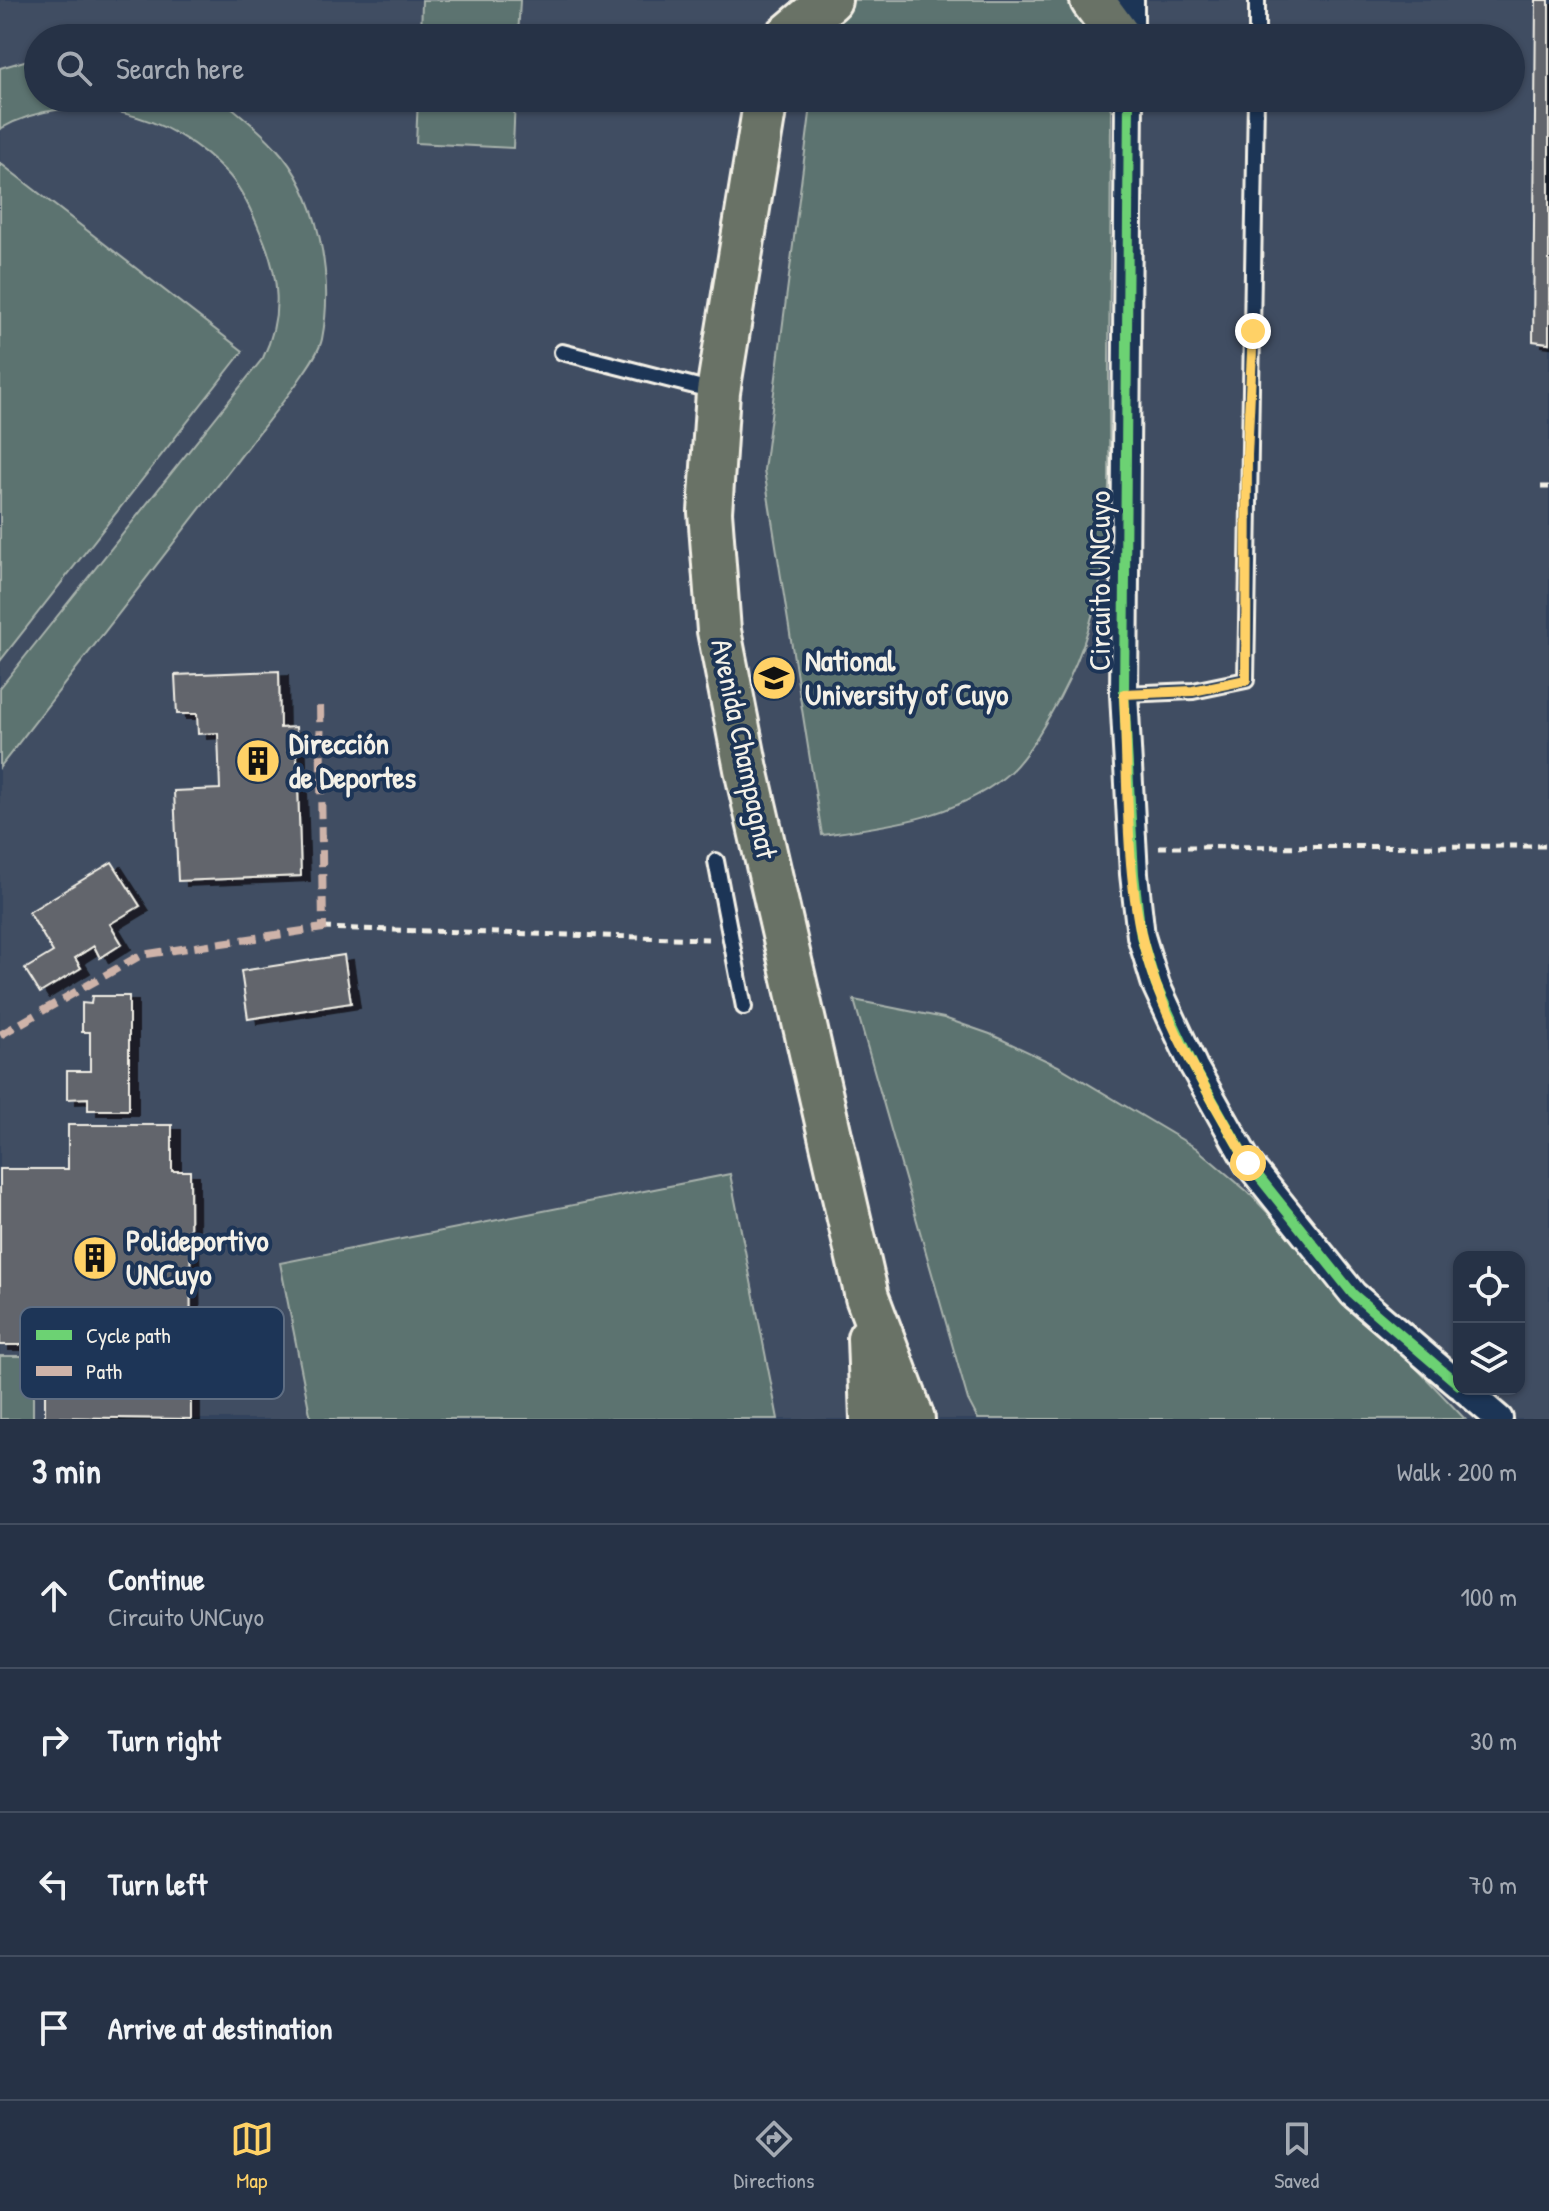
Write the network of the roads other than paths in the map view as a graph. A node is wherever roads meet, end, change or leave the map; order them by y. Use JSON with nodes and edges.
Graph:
{"nodes":[{"id":1,"x":780,"y":0,"type":"edge"},
{"id":2,"x":830,"y":0,"type":"edge"},
{"id":3,"x":1092,"y":0,"type":"edge"},
{"id":4,"x":1130,"y":0,"type":"edge"},
{"id":5,"x":1257,"y":0,"type":"edge"},
{"id":6,"x":777,"y":24,"type":"edge"},
{"id":7,"x":802,"y":24,"type":"edge"},
{"id":8,"x":1110,"y":24,"type":"edge"},
{"id":9,"x":1130,"y":24,"type":"edge"},
{"id":10,"x":1257,"y":24,"type":"edge"},
{"id":11,"x":764,"y":112,"type":"edge"},
{"id":12,"x":1129,"y":112,"type":"edge"},
{"id":13,"x":1256,"y":112,"type":"edge"},
{"id":14,"x":562,"y":352,"type":"dead end"},
{"id":15,"x":718,"y":392,"type":"junction"},
{"id":16,"x":1124,"y":694,"type":"junction"},
{"id":17,"x":716,"y":861,"type":"dead end"},
{"id":18,"x":744,"y":1007,"type":"dead end"},
{"id":19,"x":867,"y":1297,"type":"junction"},
{"id":20,"x":1453,"y":1380,"type":"edge"},
{"id":21,"x":1471,"y":1395,"type":"edge"},
{"id":22,"x":872,"y":1419,"type":"edge"},
{"id":23,"x":913,"y":1419,"type":"edge"},
{"id":24,"x":1499,"y":1419,"type":"edge"}],
"edges":[{"from":1,"to":6,"type":"main road"},
{"from":2,"to":7,"type":"main road"},
{"from":3,"to":8,"type":"main road"},
{"from":4,"to":9,"type":"street"},
{"from":5,"to":10,"type":"lane"},
{"from":11,"to":15,"type":"main road","name":"Avenida Champagnat"},
{"from":12,"to":16,"type":"street","name":"Circuito UNCuyo"},
{"from":13,"to":16,"type":"lane"},
{"from":14,"to":15,"type":"lane"},
{"from":15,"to":19,"type":"main road","name":"Avenida Champagnat"},
{"from":16,"to":20,"type":"street","name":"Circuito UNCuyo"},
{"from":17,"to":18,"type":"lane"},
{"from":19,"to":22,"type":"main road","name":"Avenida Champagnat"},
{"from":19,"to":23,"type":"main road","name":"Avenida Champagnat"},
{"from":21,"to":24,"type":"street"}]}
